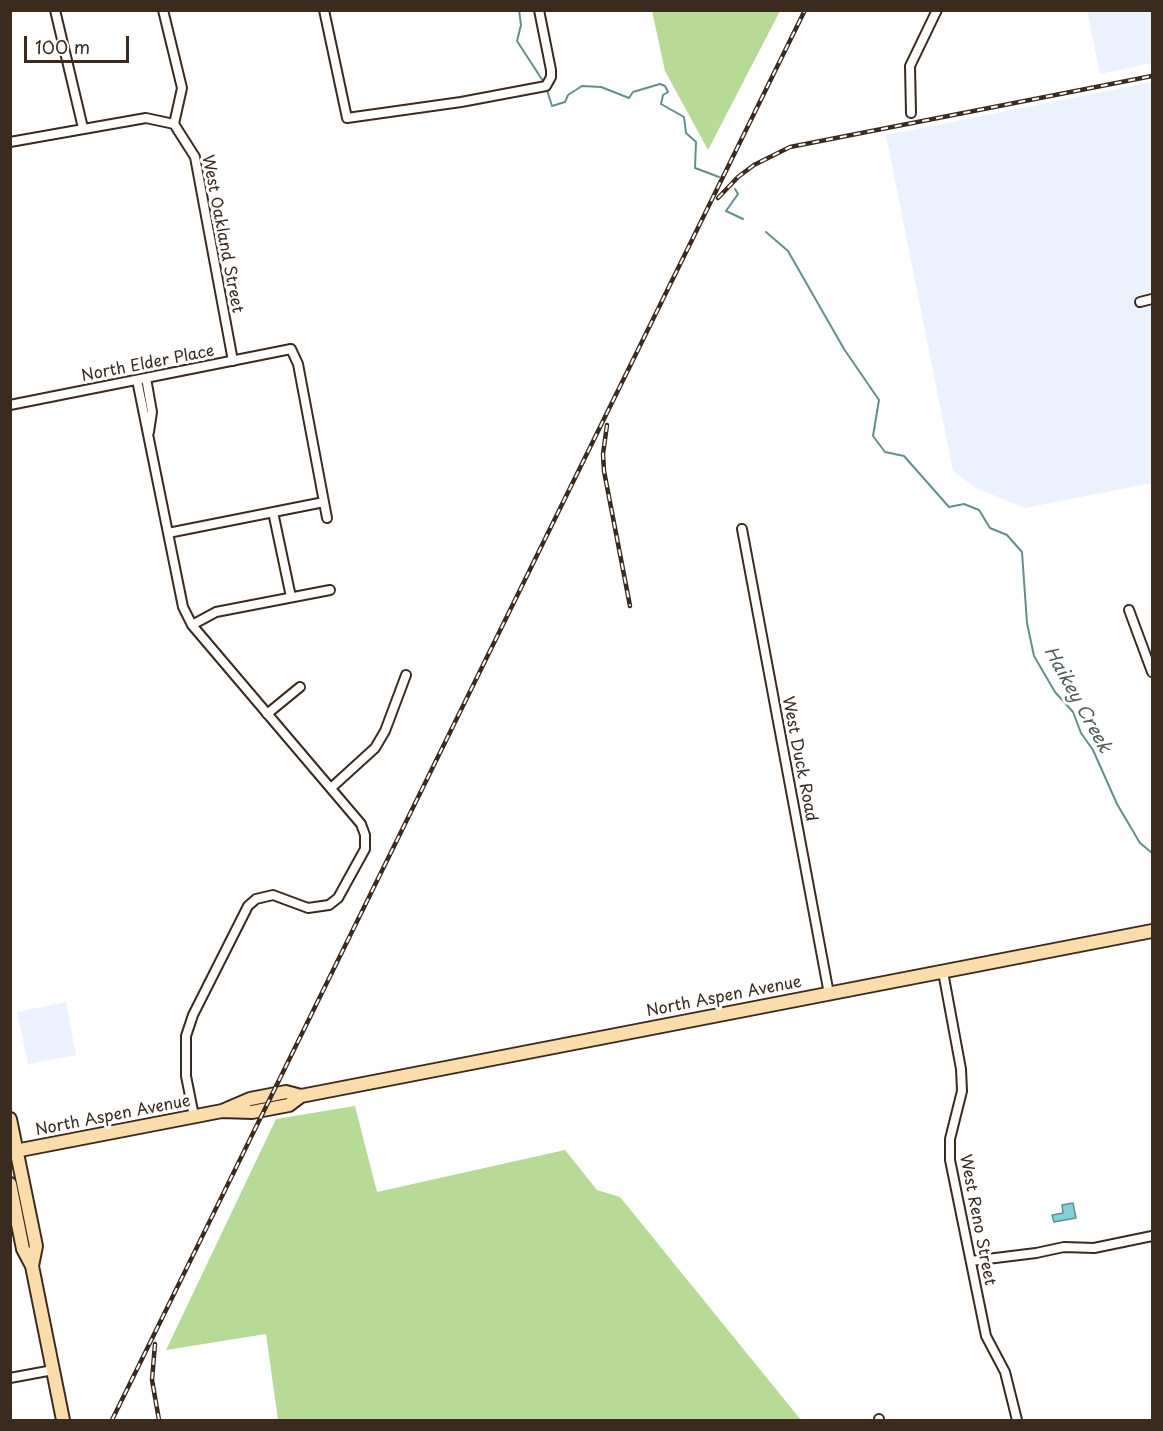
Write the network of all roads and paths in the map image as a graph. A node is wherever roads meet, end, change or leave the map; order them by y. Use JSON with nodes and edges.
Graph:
{"nodes":[{"id":1,"x":55,"y":10,"type":"edge"},
{"id":2,"x":163,"y":10,"type":"edge"},
{"id":3,"x":324,"y":10,"type":"edge"},
{"id":4,"x":538,"y":10,"type":"edge"},
{"id":5,"x":937,"y":10,"type":"edge"},
{"id":6,"x":912,"y":113,"type":"dead end"},
{"id":7,"x":174,"y":124,"type":"junction"},
{"id":8,"x":83,"y":128,"type":"junction"},
{"id":9,"x":10,"y":142,"type":"edge"},
{"id":10,"x":1152,"y":299,"type":"edge"},
{"id":11,"x":1140,"y":302,"type":"dead end"},
{"id":12,"x":233,"y":361,"type":"junction"},
{"id":13,"x":146,"y":378,"type":"junction"},
{"id":14,"x":137,"y":380,"type":"junction"},
{"id":15,"x":10,"y":405,"type":"edge"},
{"id":16,"x":149,"y":433,"type":"junction"},
{"id":17,"x":324,"y":502,"type":"junction"},
{"id":18,"x":273,"y":512,"type":"junction"},
{"id":19,"x":327,"y":518,"type":"dead end"},
{"id":20,"x":742,"y":529,"type":"dead end"},
{"id":21,"x":168,"y":533,"type":"junction"},
{"id":22,"x":330,"y":590,"type":"dead end"},
{"id":23,"x":291,"y":597,"type":"junction"},
{"id":24,"x":1129,"y":610,"type":"dead end"},
{"id":25,"x":192,"y":625,"type":"junction"},
{"id":26,"x":1152,"y":672,"type":"edge"},
{"id":27,"x":406,"y":675,"type":"dead end"},
{"id":28,"x":300,"y":687,"type":"dead end"},
{"id":29,"x":267,"y":714,"type":"junction"},
{"id":30,"x":331,"y":788,"type":"junction"},
{"id":31,"x":1152,"y":934,"type":"edge"},
{"id":32,"x":943,"y":972,"type":"junction"},
{"id":33,"x":829,"y":994,"type":"junction"},
{"id":34,"x":194,"y":1116,"type":"junction"},
{"id":35,"x":10,"y":1119,"type":"edge"},
{"id":36,"x":14,"y":1152,"type":"edge"},
{"id":37,"x":10,"y":1184,"type":"edge"},
{"id":38,"x":1152,"y":1236,"type":"edge"},
{"id":39,"x":971,"y":1261,"type":"junction"},
{"id":40,"x":33,"y":1266,"type":"junction"},
{"id":41,"x":53,"y":1370,"type":"junction"},
{"id":42,"x":10,"y":1378,"type":"edge"},
{"id":43,"x":63,"y":1420,"type":"edge"},
{"id":44,"x":1017,"y":1420,"type":"edge"}],
"edges":[{"from":1,"to":8,"type":"street"},
{"from":2,"to":7,"type":"street"},
{"from":3,"to":4,"type":"street"},
{"from":5,"to":6,"type":"street"},
{"from":7,"to":8,"type":"street"},
{"from":7,"to":12,"type":"street","name":"West Oakland Street"},
{"from":8,"to":9,"type":"street"},
{"from":10,"to":11,"type":"street"},
{"from":12,"to":13,"type":"street","name":"North Elder Place"},
{"from":12,"to":17,"type":"street","name":"North Elder Place"},
{"from":13,"to":14,"type":"street","name":"North Elder Place"},
{"from":13,"to":16,"type":"street"},
{"from":14,"to":15,"type":"street","name":"North Elder Place"},
{"from":14,"to":16,"type":"street"},
{"from":16,"to":21,"type":"street"},
{"from":17,"to":18,"type":"street"},
{"from":17,"to":19,"type":"street"},
{"from":18,"to":21,"type":"street"},
{"from":18,"to":23,"type":"street"},
{"from":20,"to":33,"type":"street","name":"West Duck Road"},
{"from":21,"to":25,"type":"street"},
{"from":22,"to":23,"type":"street"},
{"from":23,"to":25,"type":"street"},
{"from":24,"to":26,"type":"street"},
{"from":25,"to":29,"type":"street"},
{"from":27,"to":30,"type":"street"},
{"from":28,"to":29,"type":"street"},
{"from":29,"to":30,"type":"street"},
{"from":30,"to":34,"type":"street"},
{"from":31,"to":32,"type":"main road","name":"North Aspen Avenue"},
{"from":32,"to":33,"type":"main road","name":"North Aspen Avenue"},
{"from":32,"to":39,"type":"street","name":"West Reno Street"},
{"from":33,"to":34,"type":"main road","name":"North Aspen Avenue"},
{"from":34,"to":36,"type":"main road","name":"North Aspen Avenue"},
{"from":35,"to":36,"type":"main road"},
{"from":36,"to":40,"type":"main road"},
{"from":37,"to":40,"type":"main road"},
{"from":38,"to":39,"type":"street"},
{"from":39,"to":44,"type":"street","name":"West Reno Street"},
{"from":40,"to":41,"type":"main road"},
{"from":41,"to":42,"type":"street"},
{"from":41,"to":43,"type":"main road"}]}
